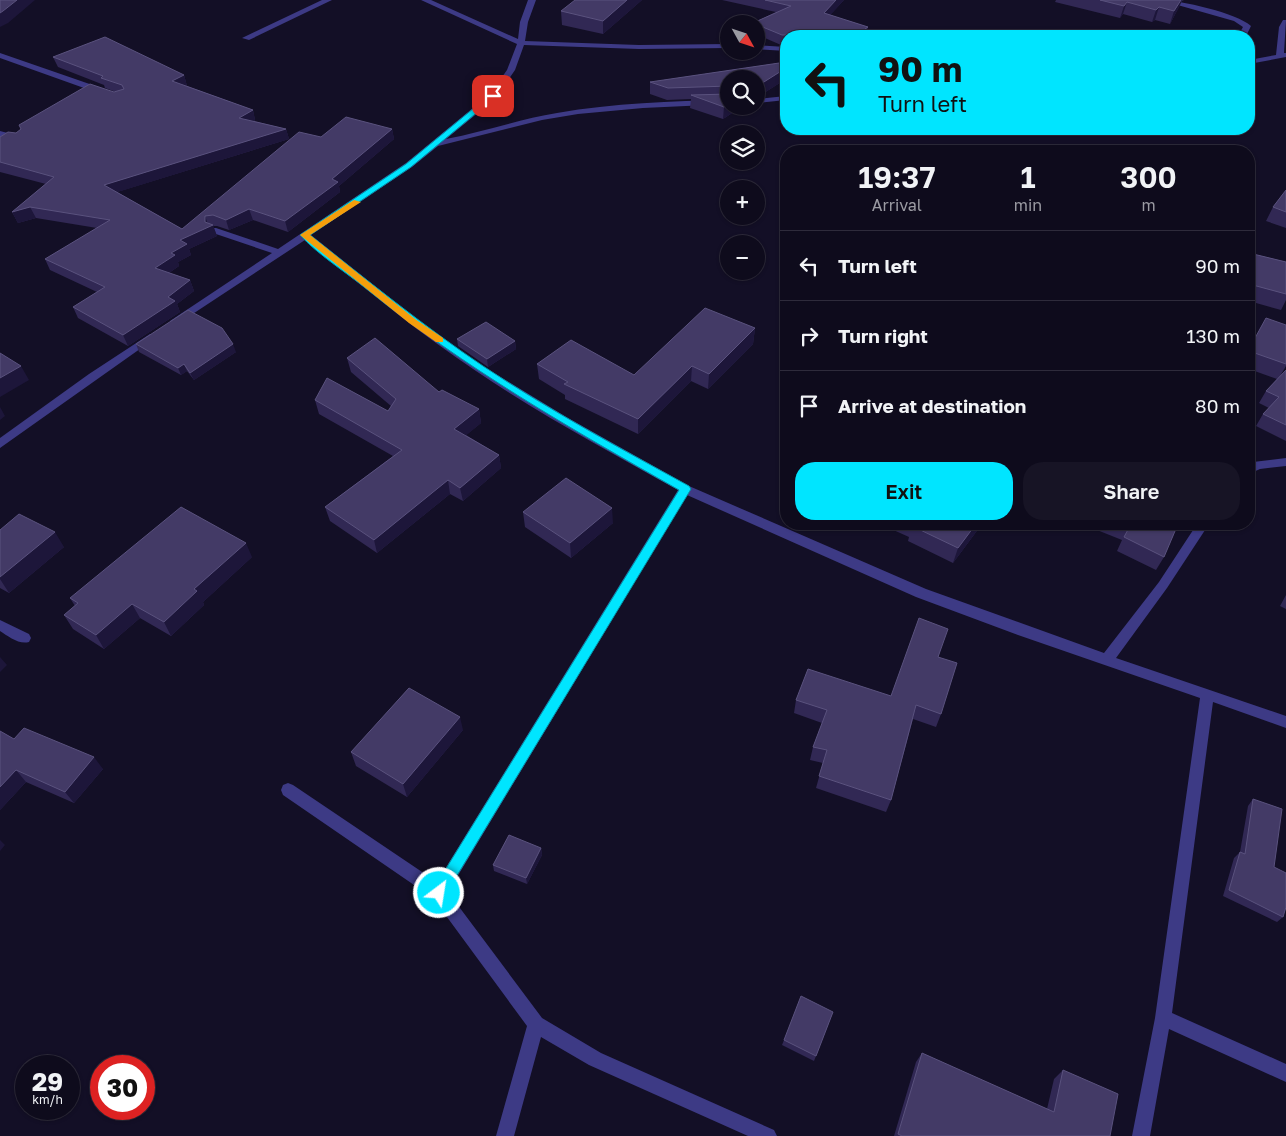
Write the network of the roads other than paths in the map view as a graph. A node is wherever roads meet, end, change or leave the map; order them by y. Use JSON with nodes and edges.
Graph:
{"nodes":[{"id":1,"x":328,"y":0,"type":"edge"},
{"id":2,"x":425,"y":0,"type":"edge"},
{"id":3,"x":532,"y":0,"type":"edge"},
{"id":4,"x":1164,"y":0,"type":"edge"},
{"id":5,"x":1286,"y":22,"type":"edge"},
{"id":6,"x":1245,"y":30,"type":"edge"},
{"id":7,"x":246,"y":38,"type":"dead end"},
{"id":8,"x":521,"y":43,"type":"junction"},
{"id":9,"x":720,"y":46,"type":"edge"},
{"id":10,"x":765,"y":48,"type":"edge"},
{"id":11,"x":780,"y":49,"type":"edge"},
{"id":12,"x":0,"y":55,"type":"edge"},
{"id":13,"x":1283,"y":56,"type":"edge"},
{"id":14,"x":1255,"y":61,"type":"edge"},
{"id":15,"x":113,"y":95,"type":"edge"},
{"id":16,"x":780,"y":99,"type":"edge"},
{"id":17,"x":765,"y":100,"type":"edge"},
{"id":18,"x":720,"y":102,"type":"edge"},
{"id":19,"x":0,"y":134,"type":"edge"},
{"id":20,"x":20,"y":139,"type":"edge"},
{"id":21,"x":438,"y":143,"type":"junction"},
{"id":22,"x":214,"y":230,"type":"edge"},
{"id":23,"x":305,"y":235,"type":"junction"},
{"id":24,"x":278,"y":252,"type":"junction"},
{"id":25,"x":0,"y":444,"type":"edge"},
{"id":26,"x":1286,"y":462,"type":"edge"},
{"id":27,"x":1255,"y":466,"type":"edge"},
{"id":28,"x":685,"y":489,"type":"junction"},
{"id":29,"x":1200,"y":530,"type":"edge"},
{"id":30,"x":0,"y":625,"type":"edge"},
{"id":31,"x":24,"y":638,"type":"dead end"},
{"id":32,"x":1107,"y":659,"type":"junction"},
{"id":33,"x":1207,"y":694,"type":"junction"},
{"id":34,"x":1286,"y":722,"type":"edge"},
{"id":35,"x":288,"y":790,"type":"dead end"},
{"id":36,"x":439,"y":893,"type":"junction"},
{"id":37,"x":1163,"y":1018,"type":"junction"},
{"id":38,"x":536,"y":1024,"type":"junction"},
{"id":39,"x":1286,"y":1073,"type":"edge"},
{"id":40,"x":505,"y":1136,"type":"edge"},
{"id":41,"x":768,"y":1136,"type":"edge"},
{"id":42,"x":1142,"y":1136,"type":"edge"}],
"edges":[{"from":1,"to":7,"type":"street"},
{"from":2,"to":8,"type":"street"},
{"from":3,"to":8,"type":"street"},
{"from":4,"to":6,"type":"street"},
{"from":5,"to":13,"type":"street"},
{"from":8,"to":9,"type":"street"},
{"from":8,"to":21,"type":"street"},
{"from":10,"to":11,"type":"street"},
{"from":12,"to":15,"type":"street"},
{"from":13,"to":14,"type":"street"},
{"from":16,"to":17,"type":"street"},
{"from":18,"to":21,"type":"street"},
{"from":19,"to":20,"type":"street"},
{"from":21,"to":23,"type":"street"},
{"from":22,"to":24,"type":"street"},
{"from":23,"to":24,"type":"street"},
{"from":23,"to":28,"type":"street"},
{"from":24,"to":25,"type":"street"},
{"from":26,"to":27,"type":"street"},
{"from":28,"to":32,"type":"street"},
{"from":28,"to":36,"type":"street"},
{"from":29,"to":32,"type":"street"},
{"from":30,"to":31,"type":"street"},
{"from":32,"to":33,"type":"street"},
{"from":33,"to":34,"type":"street"},
{"from":33,"to":37,"type":"street"},
{"from":35,"to":36,"type":"street"},
{"from":36,"to":38,"type":"street"},
{"from":37,"to":39,"type":"street"},
{"from":37,"to":42,"type":"street"},
{"from":38,"to":40,"type":"street"},
{"from":38,"to":41,"type":"street"}]}
